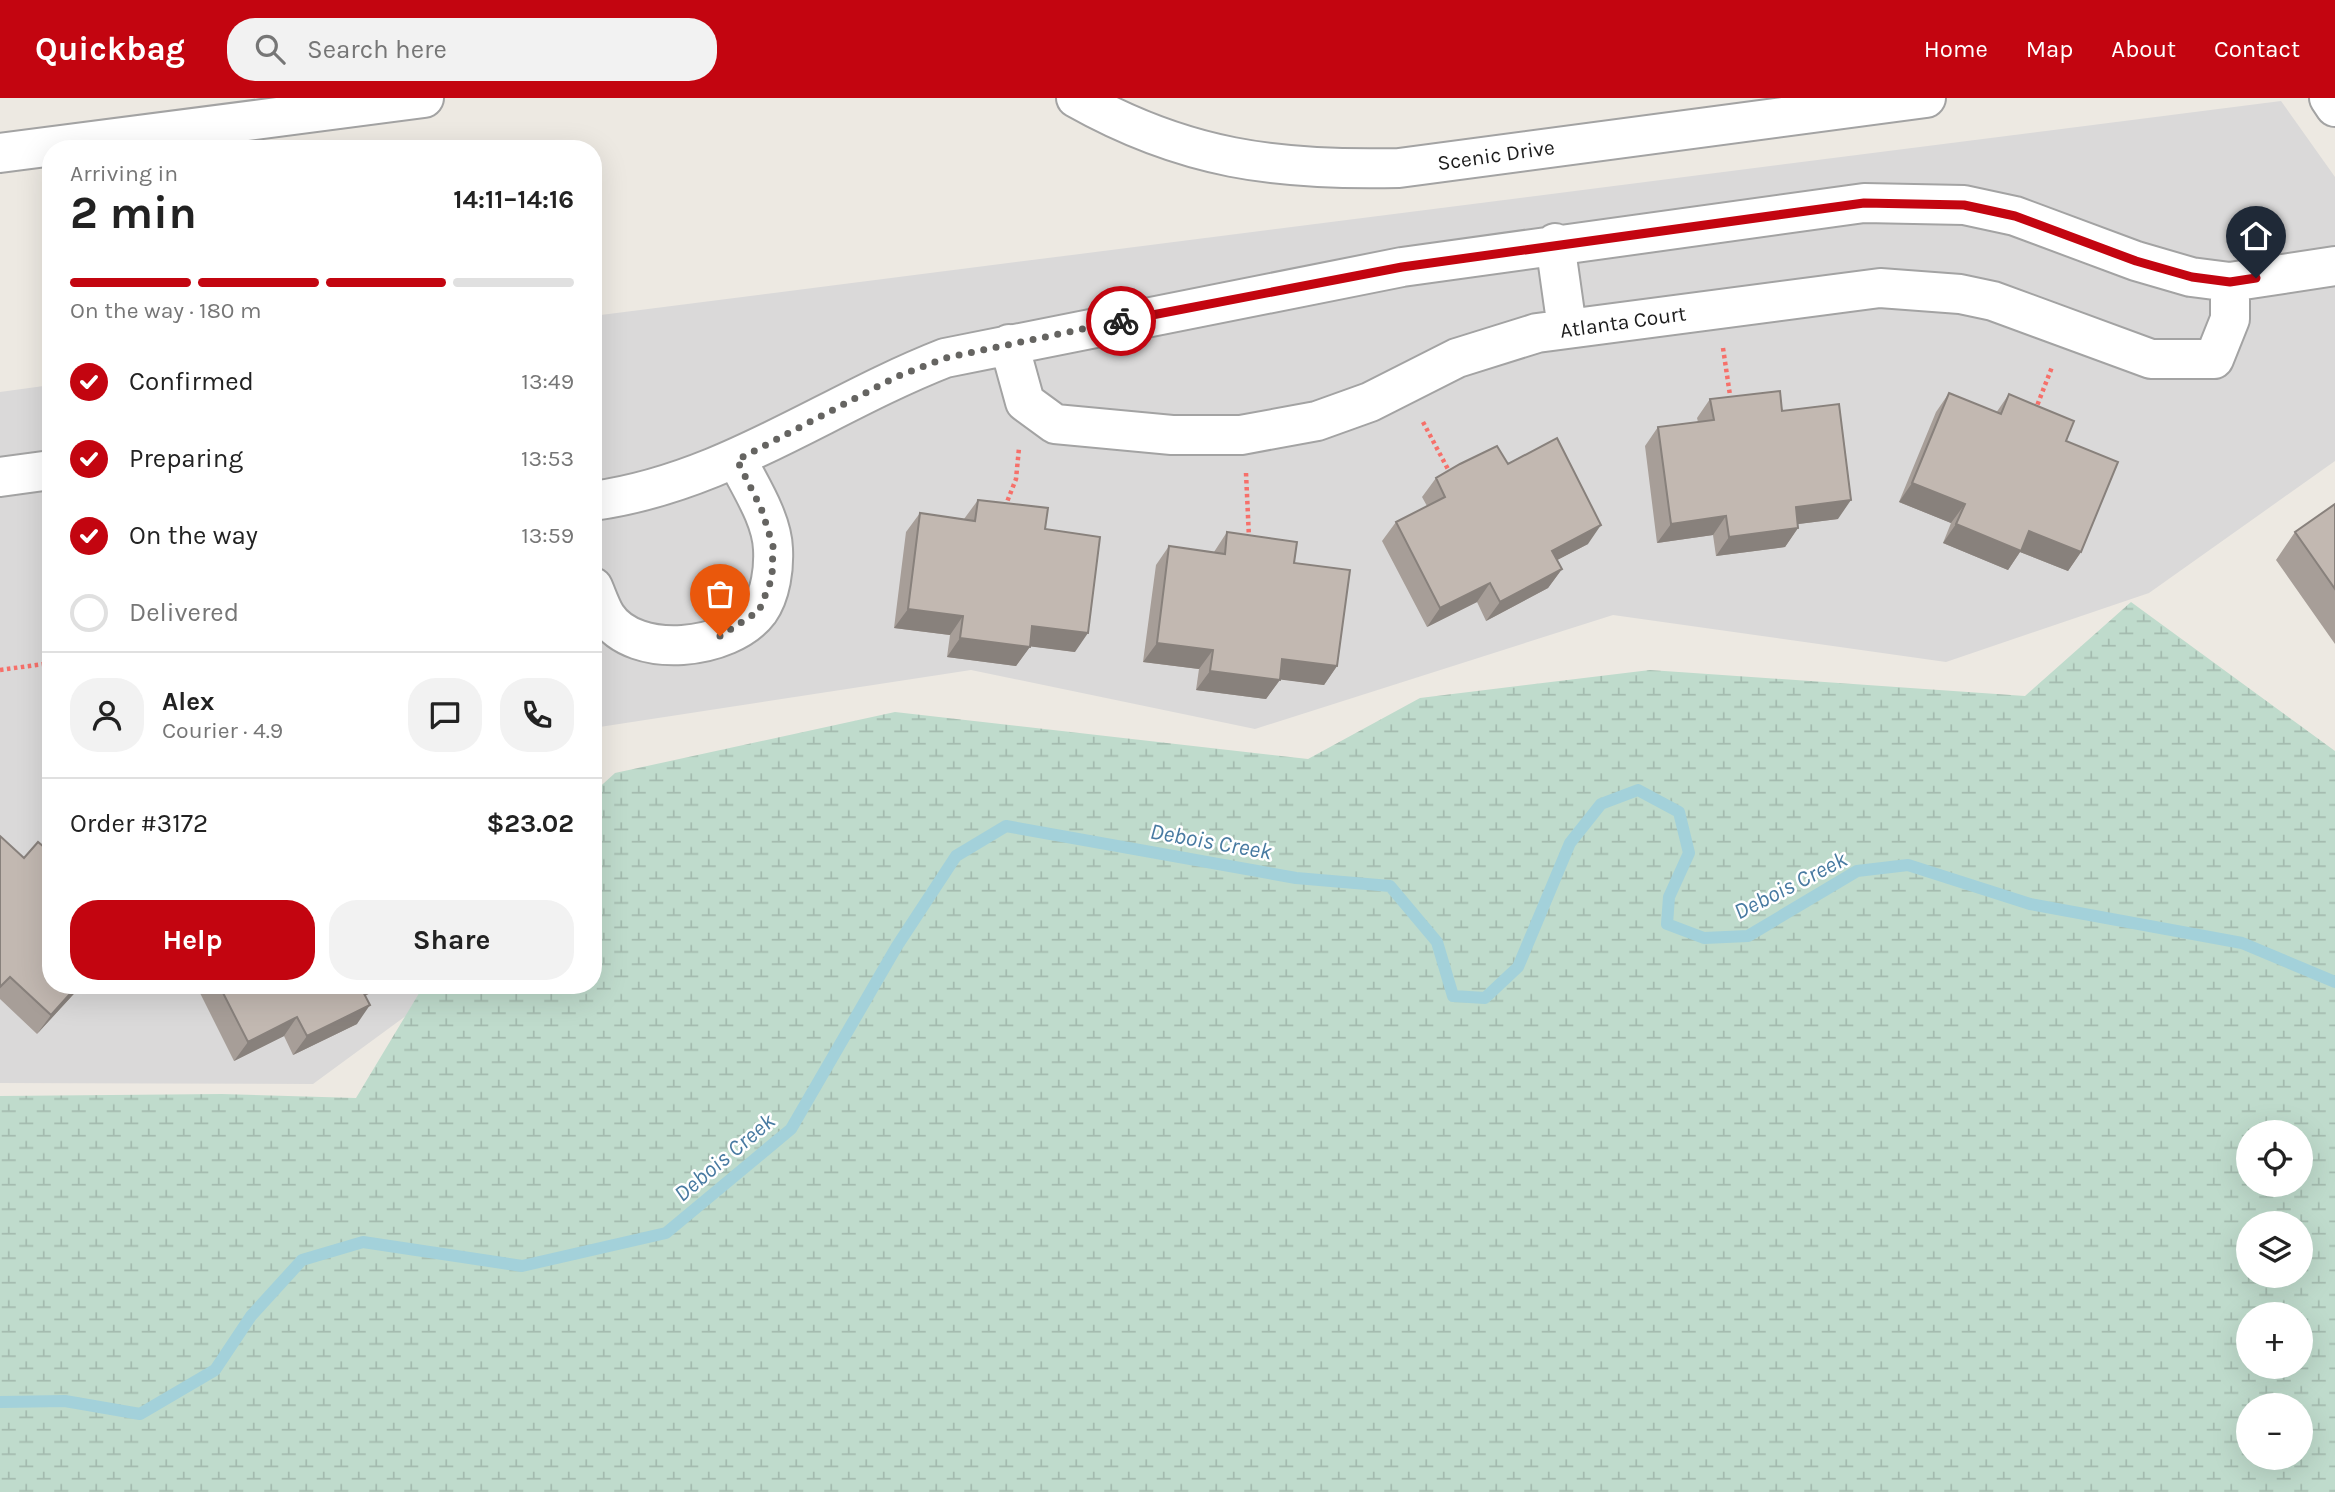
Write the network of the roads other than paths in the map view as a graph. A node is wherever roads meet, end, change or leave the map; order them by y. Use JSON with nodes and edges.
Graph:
{"nodes":[{"id":1,"x":424,"y":98,"type":"edge"},
{"id":2,"x":1076,"y":98,"type":"edge"},
{"id":3,"x":1926,"y":98,"type":"edge"},
{"id":4,"x":2329,"y":98,"type":"edge"},
{"id":5,"x":2335,"y":107,"type":"edge"},
{"id":6,"x":100,"y":140,"type":"edge"},
{"id":7,"x":42,"y":148,"type":"edge"},
{"id":8,"x":0,"y":153,"type":"edge"},
{"id":9,"x":1555,"y":243,"type":"junction"},
{"id":10,"x":2335,"y":265,"type":"edge"},
{"id":11,"x":2230,"y":282,"type":"junction"},
{"id":12,"x":1567,"y":328,"type":"junction"},
{"id":13,"x":1009,"y":344,"type":"junction"},
{"id":14,"x":737,"y":460,"type":"junction"},
{"id":15,"x":42,"y":471,"type":"edge"},
{"id":16,"x":0,"y":477,"type":"edge"},
{"id":17,"x":602,"y":500,"type":"edge"},
{"id":18,"x":602,"y":607,"type":"edge"}],
"edges":[{"from":1,"to":6,"type":"street"},
{"from":2,"to":3,"type":"street","name":"Scenic Drive"},
{"from":4,"to":5,"type":"street"},
{"from":7,"to":8,"type":"street"},
{"from":9,"to":11,"type":"street"},
{"from":9,"to":12,"type":"street"},
{"from":9,"to":13,"type":"street"},
{"from":10,"to":11,"type":"street"},
{"from":11,"to":12,"type":"street","name":"Atlanta Court"},
{"from":12,"to":13,"type":"street","name":"Atlanta Court"},
{"from":13,"to":14,"type":"street"},
{"from":14,"to":17,"type":"street"},
{"from":14,"to":18,"type":"street"},
{"from":15,"to":16,"type":"street"}]}
